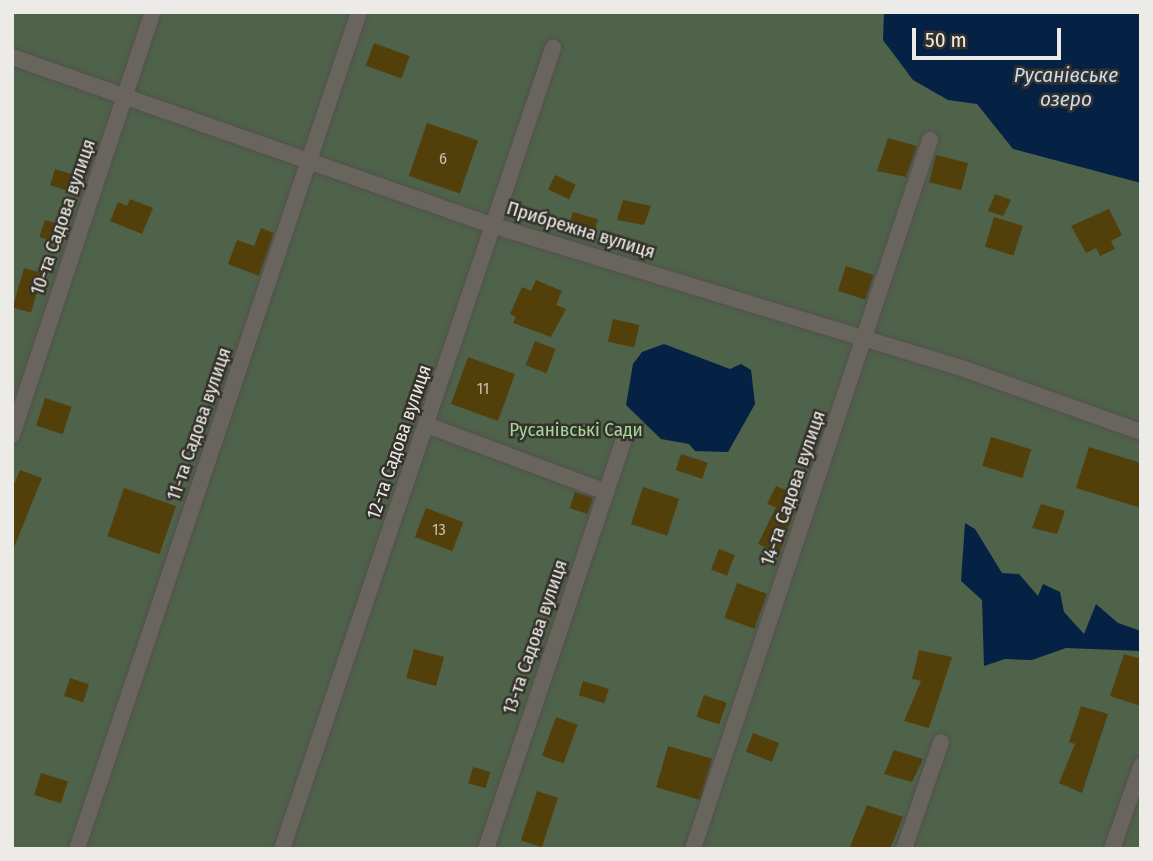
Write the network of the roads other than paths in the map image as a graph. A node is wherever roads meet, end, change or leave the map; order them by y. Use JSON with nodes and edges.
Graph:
{"nodes":[{"id":1,"x":153,"y":12,"type":"edge"},
{"id":2,"x":359,"y":12,"type":"edge"},
{"id":3,"x":554,"y":48,"type":"dead end"},
{"id":4,"x":12,"y":57,"type":"edge"},
{"id":5,"x":127,"y":96,"type":"junction"},
{"id":6,"x":930,"y":140,"type":"dead end"},
{"id":7,"x":310,"y":162,"type":"junction"},
{"id":8,"x":494,"y":226,"type":"junction"},
{"id":9,"x":865,"y":338,"type":"junction"},
{"id":10,"x":427,"y":425,"type":"junction"},
{"id":11,"x":1141,"y":432,"type":"edge"},
{"id":12,"x":12,"y":435,"type":"edge"},
{"id":13,"x":624,"y":439,"type":"dead end"},
{"id":14,"x":606,"y":492,"type":"junction"},
{"id":15,"x":941,"y":742,"type":"dead end"},
{"id":16,"x":1141,"y":766,"type":"edge"},
{"id":17,"x":77,"y":849,"type":"edge"},
{"id":18,"x":282,"y":849,"type":"edge"},
{"id":19,"x":486,"y":849,"type":"edge"},
{"id":20,"x":693,"y":849,"type":"edge"},
{"id":21,"x":904,"y":849,"type":"edge"},
{"id":22,"x":1112,"y":849,"type":"edge"}],
"edges":[{"from":1,"to":5,"type":"street","name":"10-та Садова вулиця"},
{"from":2,"to":7,"type":"street","name":"11-та Садова вулиця"},
{"from":3,"to":8,"type":"street","name":"12-та Садова вулиця"},
{"from":4,"to":5,"type":"street","name":"Прибрежна вулиця"},
{"from":5,"to":7,"type":"street","name":"Прибрежна вулиця"},
{"from":5,"to":12,"type":"street","name":"10-та Садова вулиця"},
{"from":6,"to":9,"type":"street","name":"14-та Садова вулиця"},
{"from":7,"to":8,"type":"street","name":"Прибрежна вулиця"},
{"from":7,"to":17,"type":"street","name":"11-та Садова вулиця"},
{"from":8,"to":9,"type":"street","name":"Прибрежна вулиця"},
{"from":8,"to":10,"type":"street","name":"12-та Садова вулиця"},
{"from":9,"to":11,"type":"street","name":"Прибрежна вулиця"},
{"from":9,"to":20,"type":"street","name":"14-та Садова вулиця"},
{"from":10,"to":14,"type":"street"},
{"from":10,"to":18,"type":"street","name":"12-та Садова вулиця"},
{"from":13,"to":14,"type":"street","name":"13-та Садова вулиця"},
{"from":14,"to":19,"type":"street","name":"13-та Садова вулиця"},
{"from":15,"to":21,"type":"street"},
{"from":16,"to":22,"type":"street"}]}
